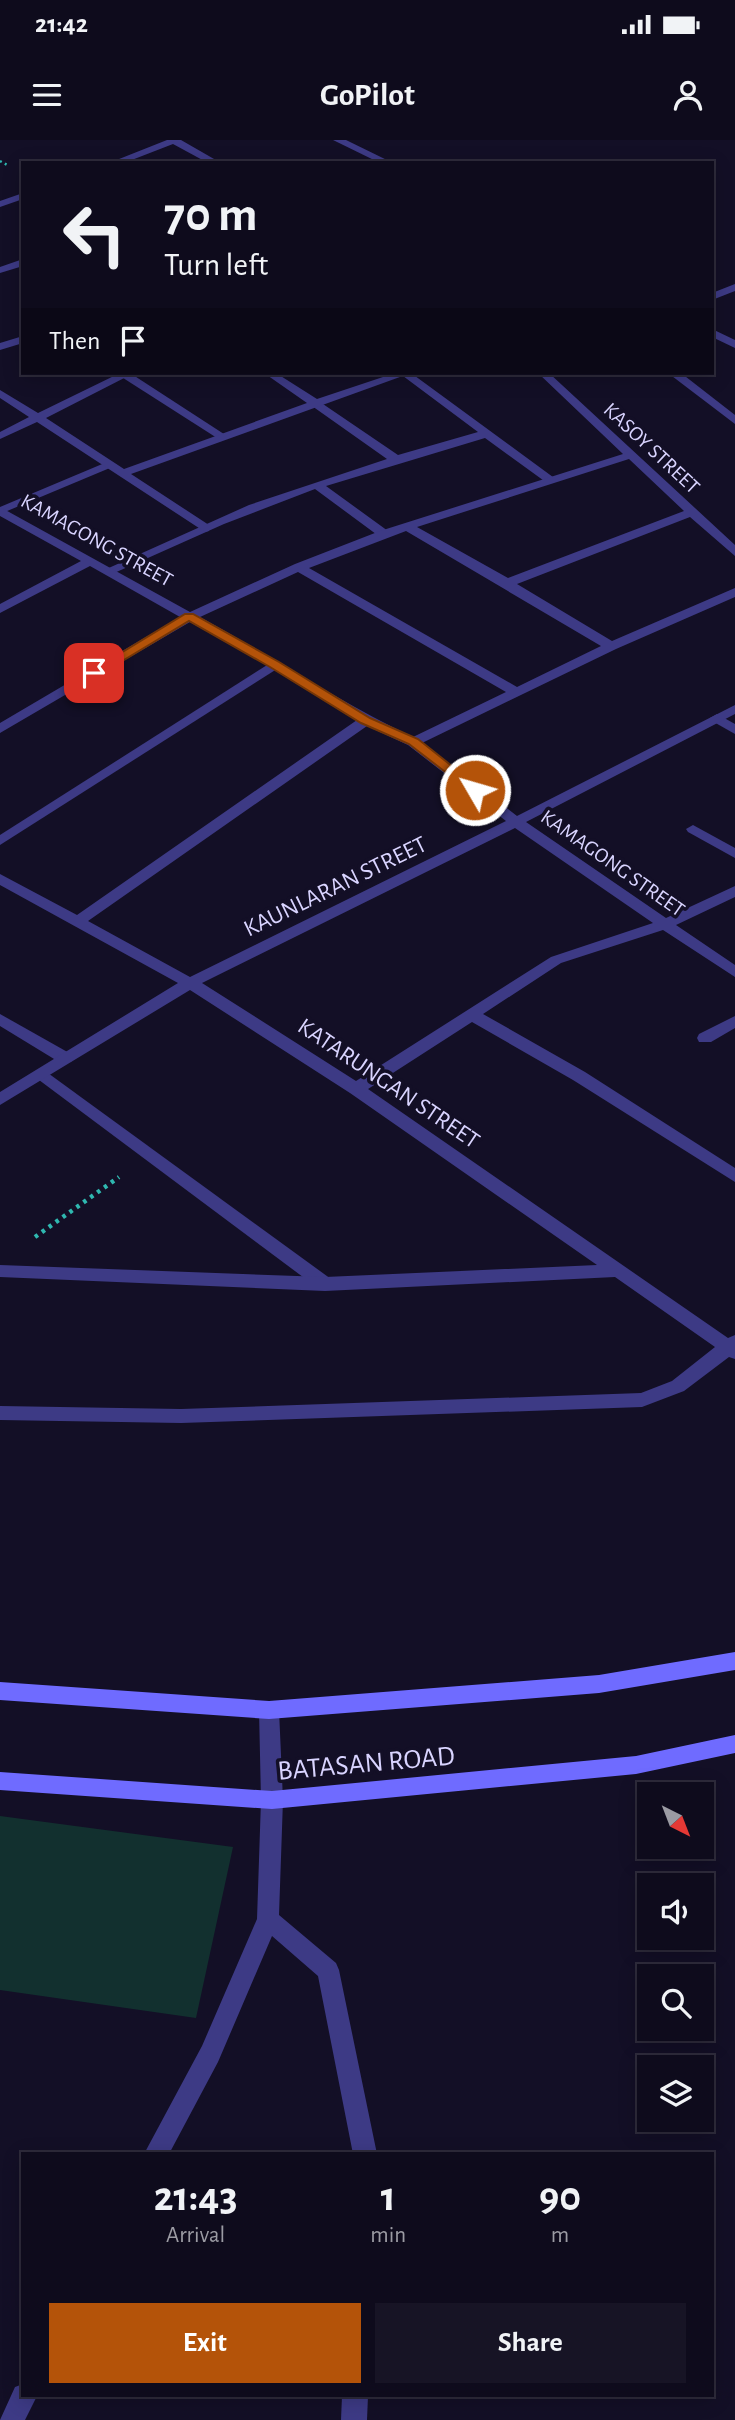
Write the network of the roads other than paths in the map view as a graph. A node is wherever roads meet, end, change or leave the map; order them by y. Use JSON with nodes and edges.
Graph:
{"nodes":[{"id":1,"x":175,"y":140,"type":"edge"},
{"id":2,"x":338,"y":140,"type":"edge"},
{"id":3,"x":119,"y":161,"type":"edge"},
{"id":4,"x":212,"y":161,"type":"edge"},
{"id":5,"x":384,"y":161,"type":"edge"},
{"id":6,"x":21,"y":197,"type":"edge"},
{"id":7,"x":0,"y":204,"type":"edge"},
{"id":8,"x":21,"y":264,"type":"edge"},
{"id":9,"x":0,"y":270,"type":"edge"},
{"id":10,"x":735,"y":287,"type":"edge"},
{"id":11,"x":714,"y":296,"type":"edge"},
{"id":12,"x":714,"y":333,"type":"edge"},
{"id":13,"x":21,"y":339,"type":"edge"},
{"id":14,"x":3,"y":343,"type":"edge"},
{"id":15,"x":735,"y":345,"type":"edge"},
{"id":16,"x":124,"y":375,"type":"edge"},
{"id":17,"x":128,"y":375,"type":"edge"},
{"id":18,"x":275,"y":375,"type":"edge"},
{"id":19,"x":399,"y":375,"type":"edge"},
{"id":20,"x":408,"y":375,"type":"edge"},
{"id":21,"x":545,"y":375,"type":"edge"},
{"id":22,"x":677,"y":375,"type":"edge"},
{"id":23,"x":0,"y":393,"type":"edge"},
{"id":24,"x":316,"y":404,"type":"junction"},
{"id":25,"x":41,"y":418,"type":"junction"},
{"id":26,"x":735,"y":421,"type":"edge"},
{"id":27,"x":489,"y":433,"type":"junction"},
{"id":28,"x":0,"y":436,"type":"edge"},
{"id":29,"x":221,"y":436,"type":"junction"},
{"id":30,"x":631,"y":455,"type":"junction"},
{"id":31,"x":394,"y":459,"type":"junction"},
{"id":32,"x":111,"y":465,"type":"junction"},
{"id":33,"x":124,"y":473,"type":"junction"},
{"id":34,"x":551,"y":480,"type":"junction"},
{"id":35,"x":317,"y":485,"type":"junction"},
{"id":36,"x":0,"y":511,"type":"edge"},
{"id":37,"x":692,"y":512,"type":"junction"},
{"id":38,"x":406,"y":526,"type":"junction"},
{"id":39,"x":205,"y":528,"type":"junction"},
{"id":40,"x":384,"y":534,"type":"junction"},
{"id":41,"x":735,"y":552,"type":"edge"},
{"id":42,"x":90,"y":561,"type":"junction"},
{"id":43,"x":299,"y":567,"type":"junction"},
{"id":44,"x":107,"y":570,"type":"junction"},
{"id":45,"x":507,"y":583,"type":"junction"},
{"id":46,"x":735,"y":592,"type":"edge"},
{"id":47,"x":0,"y":609,"type":"edge"},
{"id":48,"x":189,"y":617,"type":"junction"},
{"id":49,"x":611,"y":646,"type":"junction"},
{"id":50,"x":275,"y":664,"type":"junction"},
{"id":51,"x":515,"y":691,"type":"junction"},
{"id":52,"x":735,"y":709,"type":"edge"},
{"id":53,"x":716,"y":718,"type":"junction"},
{"id":54,"x":366,"y":720,"type":"junction"},
{"id":55,"x":0,"y":729,"type":"edge"},
{"id":56,"x":735,"y":730,"type":"edge"},
{"id":57,"x":413,"y":742,"type":"junction"},
{"id":58,"x":516,"y":822,"type":"junction"},
{"id":59,"x":693,"y":829,"type":"dead end"},
{"id":60,"x":0,"y":841,"type":"edge"},
{"id":61,"x":735,"y":854,"type":"edge"},
{"id":62,"x":0,"y":878,"type":"edge"},
{"id":63,"x":735,"y":891,"type":"edge"},
{"id":64,"x":78,"y":921,"type":"junction"},
{"id":65,"x":665,"y":924,"type":"junction"},
{"id":66,"x":735,"y":972,"type":"edge"},
{"id":67,"x":190,"y":983,"type":"junction"},
{"id":68,"x":472,"y":1015,"type":"junction"},
{"id":69,"x":0,"y":1019,"type":"edge"},
{"id":70,"x":735,"y":1021,"type":"edge"},
{"id":71,"x":705,"y":1038,"type":"dead end"},
{"id":72,"x":65,"y":1058,"type":"junction"},
{"id":73,"x":41,"y":1073,"type":"junction"},
{"id":74,"x":356,"y":1089,"type":"junction"},
{"id":75,"x":0,"y":1099,"type":"edge"},
{"id":76,"x":735,"y":1176,"type":"edge"},
{"id":77,"x":0,"y":1271,"type":"edge"},
{"id":78,"x":615,"y":1271,"type":"junction"},
{"id":79,"x":325,"y":1284,"type":"junction"},
{"id":80,"x":733,"y":1347,"type":"edge"},
{"id":81,"x":0,"y":1413,"type":"edge"},
{"id":82,"x":735,"y":1661,"type":"edge"},
{"id":83,"x":0,"y":1691,"type":"edge"},
{"id":84,"x":269,"y":1710,"type":"junction"},
{"id":85,"x":735,"y":1744,"type":"edge"},
{"id":86,"x":0,"y":1781,"type":"edge"},
{"id":87,"x":272,"y":1800,"type":"junction"},
{"id":88,"x":268,"y":1919,"type":"junction"},
{"id":89,"x":157,"y":2152,"type":"edge"},
{"id":90,"x":365,"y":2152,"type":"edge"},
{"id":91,"x":23,"y":2397,"type":"edge"},
{"id":92,"x":355,"y":2397,"type":"edge"},
{"id":93,"x":11,"y":2420,"type":"edge"},
{"id":94,"x":354,"y":2420,"type":"edge"}],
"edges":[{"from":1,"to":3,"type":"street"},
{"from":1,"to":4,"type":"street"},
{"from":2,"to":5,"type":"street"},
{"from":6,"to":7,"type":"street"},
{"from":8,"to":9,"type":"street"},
{"from":10,"to":11,"type":"street"},
{"from":12,"to":15,"type":"street"},
{"from":13,"to":14,"type":"street"},
{"from":16,"to":25,"type":"street"},
{"from":17,"to":29,"type":"street"},
{"from":18,"to":24,"type":"street"},
{"from":19,"to":24,"type":"street"},
{"from":20,"to":27,"type":"street"},
{"from":21,"to":30,"type":"street","name":"KASOY STREET"},
{"from":22,"to":26,"type":"street"},
{"from":23,"to":25,"type":"street"},
{"from":24,"to":29,"type":"street"},
{"from":24,"to":31,"type":"street"},
{"from":25,"to":28,"type":"street"},
{"from":25,"to":32,"type":"street"},
{"from":27,"to":31,"type":"street"},
{"from":27,"to":34,"type":"street"},
{"from":29,"to":33,"type":"street"},
{"from":30,"to":34,"type":"street"},
{"from":30,"to":37,"type":"street","name":"KASOY STREET"},
{"from":31,"to":35,"type":"street"},
{"from":32,"to":33,"type":"street"},
{"from":32,"to":36,"type":"street"},
{"from":33,"to":39,"type":"street"},
{"from":34,"to":38,"type":"street"},
{"from":35,"to":39,"type":"street"},
{"from":35,"to":40,"type":"street"},
{"from":36,"to":42,"type":"street","name":"KAMAGONG STREET"},
{"from":37,"to":41,"type":"street","name":"KASOY STREET"},
{"from":37,"to":45,"type":"street"},
{"from":38,"to":40,"type":"street"},
{"from":38,"to":45,"type":"street"},
{"from":39,"to":44,"type":"street"},
{"from":40,"to":43,"type":"street"},
{"from":42,"to":44,"type":"street","name":"KAMAGONG STREET"},
{"from":42,"to":47,"type":"street"},
{"from":43,"to":48,"type":"street"},
{"from":43,"to":51,"type":"street"},
{"from":44,"to":48,"type":"street","name":"KAMAGONG STREET"},
{"from":45,"to":49,"type":"street"},
{"from":46,"to":49,"type":"street"},
{"from":48,"to":50,"type":"street","name":"KAMAGONG STREET"},
{"from":48,"to":55,"type":"street"},
{"from":49,"to":51,"type":"street"},
{"from":50,"to":54,"type":"street","name":"KAMAGONG STREET"},
{"from":50,"to":60,"type":"street"},
{"from":51,"to":57,"type":"street"},
{"from":52,"to":53,"type":"street","name":"KAUNLARAN STREET"},
{"from":53,"to":56,"type":"street"},
{"from":53,"to":58,"type":"street","name":"KAUNLARAN STREET"},
{"from":54,"to":57,"type":"street","name":"KAMAGONG STREET"},
{"from":54,"to":64,"type":"street"},
{"from":57,"to":58,"type":"street","name":"KAMAGONG STREET"},
{"from":58,"to":65,"type":"street","name":"KAMAGONG STREET"},
{"from":58,"to":67,"type":"street","name":"KAUNLARAN STREET"},
{"from":59,"to":61,"type":"street"},
{"from":62,"to":64,"type":"street","name":"KATARUNGAN STREET"},
{"from":63,"to":65,"type":"street"},
{"from":64,"to":67,"type":"street","name":"KATARUNGAN STREET"},
{"from":65,"to":66,"type":"street","name":"KAMAGONG STREET"},
{"from":65,"to":68,"type":"street"},
{"from":67,"to":72,"type":"street","name":"KAUNLARAN STREET"},
{"from":67,"to":74,"type":"street","name":"KATARUNGAN STREET"},
{"from":68,"to":74,"type":"street"},
{"from":68,"to":76,"type":"street"},
{"from":69,"to":72,"type":"street"},
{"from":70,"to":71,"type":"street"},
{"from":72,"to":73,"type":"street","name":"KAUNLARAN STREET"},
{"from":73,"to":75,"type":"street","name":"KAUNLARAN STREET"},
{"from":73,"to":79,"type":"street"},
{"from":74,"to":78,"type":"street","name":"KATARUNGAN STREET"},
{"from":77,"to":79,"type":"street"},
{"from":78,"to":79,"type":"street"},
{"from":78,"to":80,"type":"street","name":"KATARUNGAN STREET"},
{"from":80,"to":81,"type":"street"},
{"from":82,"to":84,"type":"main road"},
{"from":83,"to":84,"type":"main road"},
{"from":84,"to":87,"type":"street"},
{"from":85,"to":87,"type":"main road","name":"BATASAN ROAD"},
{"from":86,"to":87,"type":"main road","name":"BATASAN ROAD"},
{"from":87,"to":88,"type":"street"},
{"from":88,"to":89,"type":"street"},
{"from":88,"to":90,"type":"street"},
{"from":91,"to":93,"type":"street"},
{"from":92,"to":94,"type":"street"}]}
